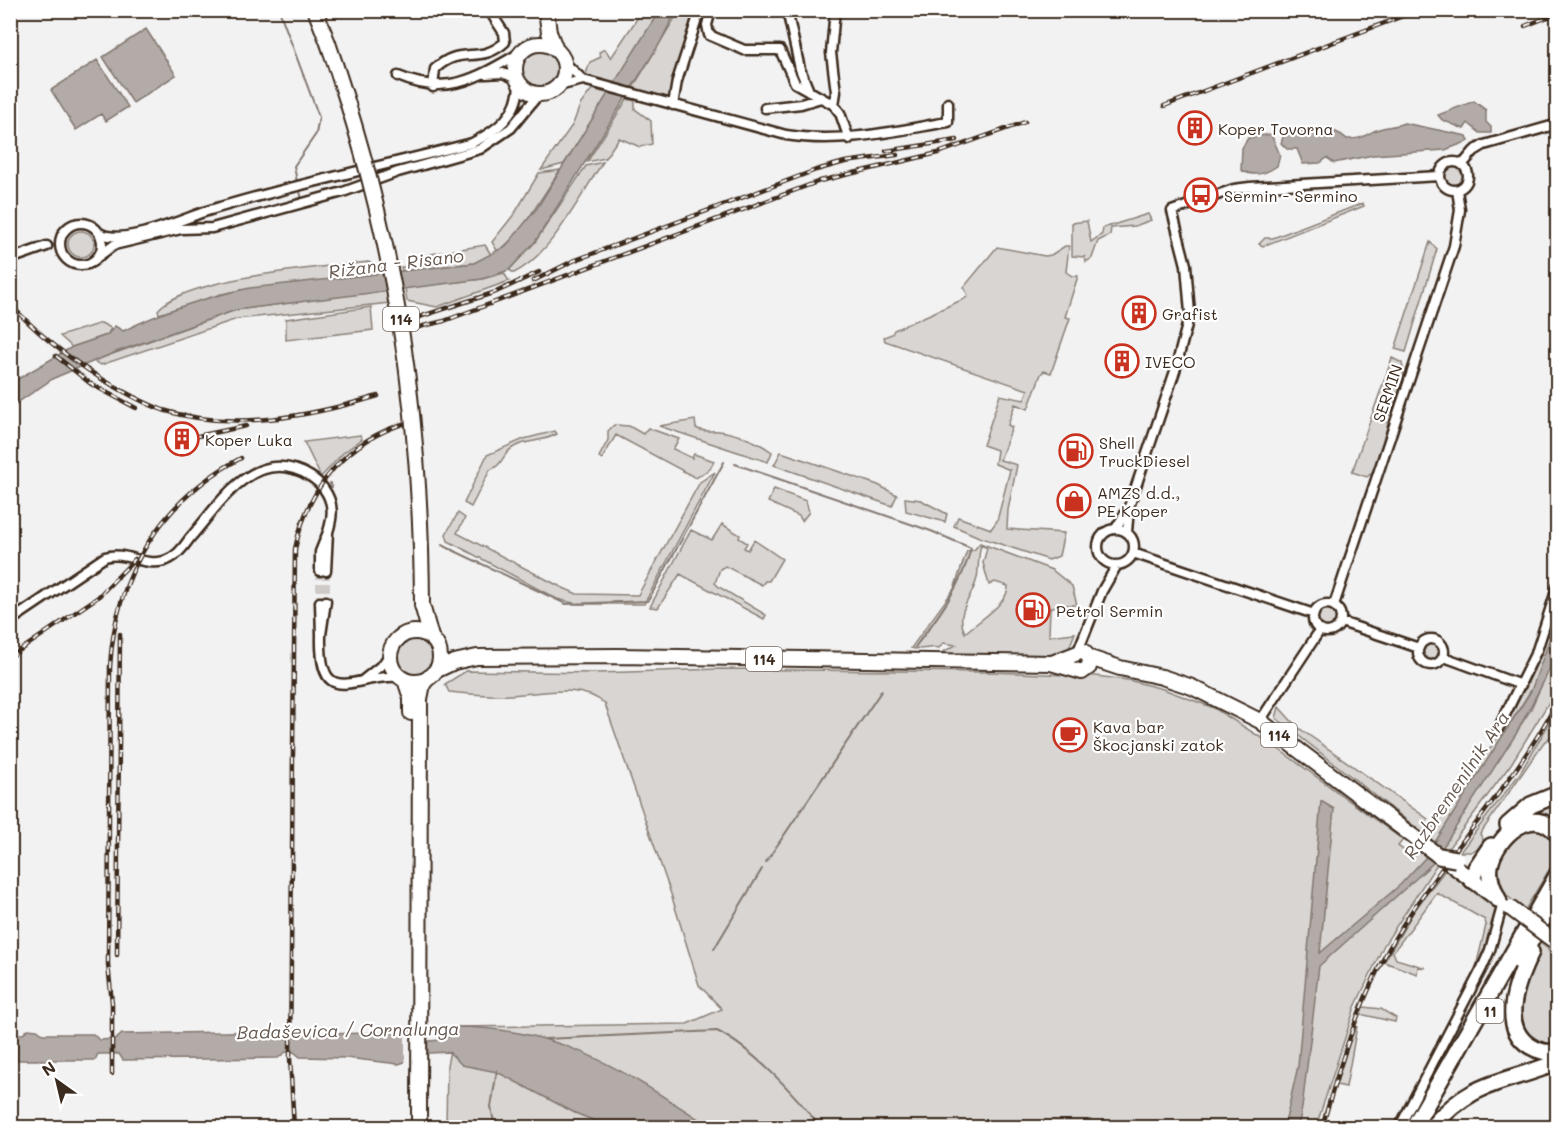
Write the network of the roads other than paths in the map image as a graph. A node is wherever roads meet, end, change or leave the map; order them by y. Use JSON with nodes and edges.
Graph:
{"nodes":[{"id":1,"x":315,"y":10,"type":"edge"},
{"id":2,"x":489,"y":10,"type":"edge"},
{"id":3,"x":545,"y":10,"type":"edge"},
{"id":4,"x":700,"y":10,"type":"edge"},
{"id":5,"x":711,"y":10,"type":"edge"},
{"id":6,"x":787,"y":10,"type":"edge"},
{"id":7,"x":835,"y":10,"type":"edge"},
{"id":8,"x":524,"y":50,"type":"junction"},
{"id":9,"x":560,"y":56,"type":"junction"},
{"id":10,"x":483,"y":74,"type":"junction"},
{"id":11,"x":398,"y":76,"type":"dead end"},
{"id":12,"x":518,"y":81,"type":"junction"},
{"id":13,"x":585,"y":81,"type":"junction"},
{"id":14,"x":558,"y":86,"type":"junction"},
{"id":15,"x":433,"y":87,"type":"junction"},
{"id":16,"x":539,"y":94,"type":"junction"},
{"id":17,"x":814,"y":98,"type":"junction"},
{"id":18,"x":948,"y":103,"type":"dead end"},
{"id":19,"x":673,"y":105,"type":"junction"},
{"id":20,"x":834,"y":105,"type":"junction"},
{"id":21,"x":765,"y":108,"type":"dead end"},
{"id":22,"x":1557,"y":124,"type":"edge"},
{"id":23,"x":849,"y":139,"type":"junction"},
{"id":24,"x":1462,"y":164,"type":"junction"},
{"id":25,"x":1439,"y":176,"type":"junction"},
{"id":26,"x":1457,"y":190,"type":"junction"},
{"id":27,"x":98,"y":232,"type":"junction"},
{"id":28,"x":62,"y":235,"type":"junction"},
{"id":29,"x":45,"y":246,"type":"junction"},
{"id":30,"x":63,"y":256,"type":"junction"},
{"id":31,"x":99,"y":256,"type":"junction"},
{"id":32,"x":10,"y":259,"type":"edge"},
{"id":33,"x":1129,"y":507,"type":"junction"},
{"id":34,"x":1116,"y":528,"type":"junction"},
{"id":35,"x":1127,"y":532,"type":"junction"},
{"id":36,"x":1133,"y":554,"type":"junction"},
{"id":37,"x":1104,"y":560,"type":"junction"},
{"id":38,"x":1117,"y":565,"type":"junction"},
{"id":39,"x":323,"y":571,"type":"tunnel mouth"},
{"id":40,"x":1557,"y":585,"type":"edge"},
{"id":41,"x":1101,"y":591,"type":"junction"},
{"id":42,"x":323,"y":602,"type":"tunnel mouth"},
{"id":43,"x":422,"y":605,"type":"junction"},
{"id":44,"x":1334,"y":605,"type":"junction"},
{"id":45,"x":1314,"y":614,"type":"junction"},
{"id":46,"x":10,"y":621,"type":"edge"},
{"id":47,"x":1341,"y":622,"type":"junction"},
{"id":48,"x":1320,"y":630,"type":"junction"},
{"id":49,"x":406,"y":634,"type":"junction"},
{"id":50,"x":435,"y":643,"type":"junction"},
{"id":51,"x":1419,"y":648,"type":"junction"},
{"id":52,"x":390,"y":654,"type":"junction"},
{"id":53,"x":477,"y":657,"type":"junction"},
{"id":54,"x":1444,"y":657,"type":"junction"},
{"id":55,"x":1082,"y":660,"type":"junction"},
{"id":56,"x":432,"y":674,"type":"junction"},
{"id":57,"x":403,"y":678,"type":"junction"},
{"id":58,"x":360,"y":682,"type":"junction"},
{"id":59,"x":1521,"y":685,"type":"junction"},
{"id":60,"x":1260,"y":721,"type":"junction"},
{"id":61,"x":1498,"y":729,"type":"dead end"},
{"id":62,"x":1557,"y":794,"type":"edge"},
{"id":63,"x":1557,"y":835,"type":"edge"},
{"id":64,"x":1489,"y":848,"type":"junction"},
{"id":65,"x":1449,"y":860,"type":"junction"},
{"id":66,"x":1557,"y":863,"type":"edge"},
{"id":67,"x":1490,"y":865,"type":"junction"},
{"id":68,"x":1557,"y":874,"type":"edge"},
{"id":69,"x":1472,"y":880,"type":"junction"},
{"id":70,"x":1557,"y":894,"type":"edge"},
{"id":71,"x":1504,"y":903,"type":"junction"},
{"id":72,"x":1540,"y":903,"type":"junction"},
{"id":73,"x":1556,"y":942,"type":"edge"},
{"id":74,"x":415,"y":1016,"type":"junction"},
{"id":75,"x":1557,"y":1051,"type":"edge"},
{"id":76,"x":1557,"y":1062,"type":"edge"},
{"id":77,"x":414,"y":1067,"type":"junction"},
{"id":78,"x":409,"y":1128,"type":"edge"},
{"id":79,"x":418,"y":1128,"type":"edge"},
{"id":80,"x":1399,"y":1128,"type":"edge"},
{"id":81,"x":1413,"y":1128,"type":"edge"},
{"id":82,"x":1424,"y":1128,"type":"edge"},
{"id":83,"x":1431,"y":1128,"type":"edge"}],
"edges":[{"from":1,"to":43,"type":"main road","number":"114","bridge":true},
{"from":2,"to":15,"type":"street"},
{"from":3,"to":8,"type":"main road"},
{"from":3,"to":9,"type":"main road"},
{"from":4,"to":19,"type":"street"},
{"from":5,"to":17,"type":"street"},
{"from":6,"to":17,"type":"street"},
{"from":7,"to":20,"type":"street"},
{"from":8,"to":9,"type":"main road"},
{"from":8,"to":10,"type":"street"},
{"from":8,"to":12,"type":"main road"},
{"from":9,"to":13,"type":"street"},
{"from":9,"to":14,"type":"main road"},
{"from":10,"to":12,"type":"street"},
{"from":10,"to":15,"type":"street"},
{"from":11,"to":15,"type":"street"},
{"from":12,"to":16,"type":"main road"},
{"from":12,"to":27,"type":"street"},
{"from":13,"to":14,"type":"street"},
{"from":13,"to":19,"type":"street"},
{"from":14,"to":16,"type":"main road"},
{"from":16,"to":31,"type":"street"},
{"from":17,"to":20,"type":"street"},
{"from":17,"to":21,"type":"street"},
{"from":18,"to":23,"type":"street"},
{"from":19,"to":23,"type":"street"},
{"from":20,"to":23,"type":"street"},
{"from":22,"to":24,"type":"street"},
{"from":24,"to":25,"type":"street"},
{"from":24,"to":26,"type":"street"},
{"from":25,"to":26,"type":"street"},
{"from":25,"to":33,"type":"street"},
{"from":26,"to":44,"type":"street","name":"SERMIN"},
{"from":27,"to":28,"type":"street"},
{"from":27,"to":31,"type":"street"},
{"from":28,"to":29,"type":"street"},
{"from":28,"to":30,"type":"street"},
{"from":29,"to":30,"type":"street"},
{"from":29,"to":32,"type":"street"},
{"from":30,"to":31,"type":"street"},
{"from":33,"to":34,"type":"street"},
{"from":33,"to":35,"type":"street"},
{"from":34,"to":35,"type":"street"},
{"from":34,"to":37,"type":"street"},
{"from":35,"to":36,"type":"street"},
{"from":36,"to":38,"type":"street"},
{"from":36,"to":45,"type":"street"},
{"from":37,"to":38,"type":"street"},
{"from":37,"to":41,"type":"street"},
{"from":38,"to":41,"type":"street"},
{"from":39,"to":46,"type":"street"},
{"from":40,"to":59,"type":"street"},
{"from":41,"to":55,"type":"street"},
{"from":42,"to":58,"type":"street"},
{"from":43,"to":49,"type":"main road"},
{"from":43,"to":50,"type":"main road","number":"114"},
{"from":44,"to":45,"type":"street"},
{"from":44,"to":47,"type":"street"},
{"from":45,"to":48,"type":"street"},
{"from":47,"to":48,"type":"street"},
{"from":47,"to":51,"type":"street"},
{"from":48,"to":60,"type":"street"},
{"from":49,"to":50,"type":"main road","number":"114"},
{"from":49,"to":52,"type":"main road"},
{"from":50,"to":53,"type":"main road","number":"114"},
{"from":50,"to":56,"type":"main road","number":"114"},
{"from":51,"to":54,"type":"street"},
{"from":51,"to":54,"type":"street"},
{"from":52,"to":57,"type":"main road","number":"114"},
{"from":52,"to":58,"type":"street"},
{"from":53,"to":55,"type":"main road","number":"114"},
{"from":53,"to":56,"type":"main road","number":"114"},
{"from":54,"to":59,"type":"street"},
{"from":55,"to":60,"type":"main road","number":"114"},
{"from":56,"to":57,"type":"main road","number":"114"},
{"from":56,"to":74,"type":"main road","number":"114"},
{"from":57,"to":58,"type":"street"},
{"from":57,"to":74,"type":"main road","number":"114"},
{"from":59,"to":61,"type":"street"},
{"from":60,"to":65,"type":"main road","number":"114"},
{"from":62,"to":64,"type":"highway"},
{"from":63,"to":67,"type":"highway"},
{"from":64,"to":65,"type":"highway"},
{"from":64,"to":69,"type":"highway"},
{"from":65,"to":69,"type":"main road","number":"114"},
{"from":66,"to":72,"type":"highway"},
{"from":67,"to":69,"type":"highway"},
{"from":67,"to":71,"type":"highway"},
{"from":68,"to":72,"type":"highway","number":"11"},
{"from":69,"to":71,"type":"main road","number":"114"},
{"from":70,"to":75,"type":"highway"},
{"from":70,"to":82,"type":"highway","number":"11"},
{"from":71,"to":73,"type":"main road","number":"114","bridge":true},
{"from":71,"to":80,"type":"street"},
{"from":72,"to":81,"type":"highway","number":"11"},
{"from":74,"to":77,"type":"main road","number":"114"},
{"from":76,"to":83,"type":"highway"},
{"from":77,"to":78,"type":"main road","number":"114"},
{"from":77,"to":79,"type":"main road","number":"114"}]}
